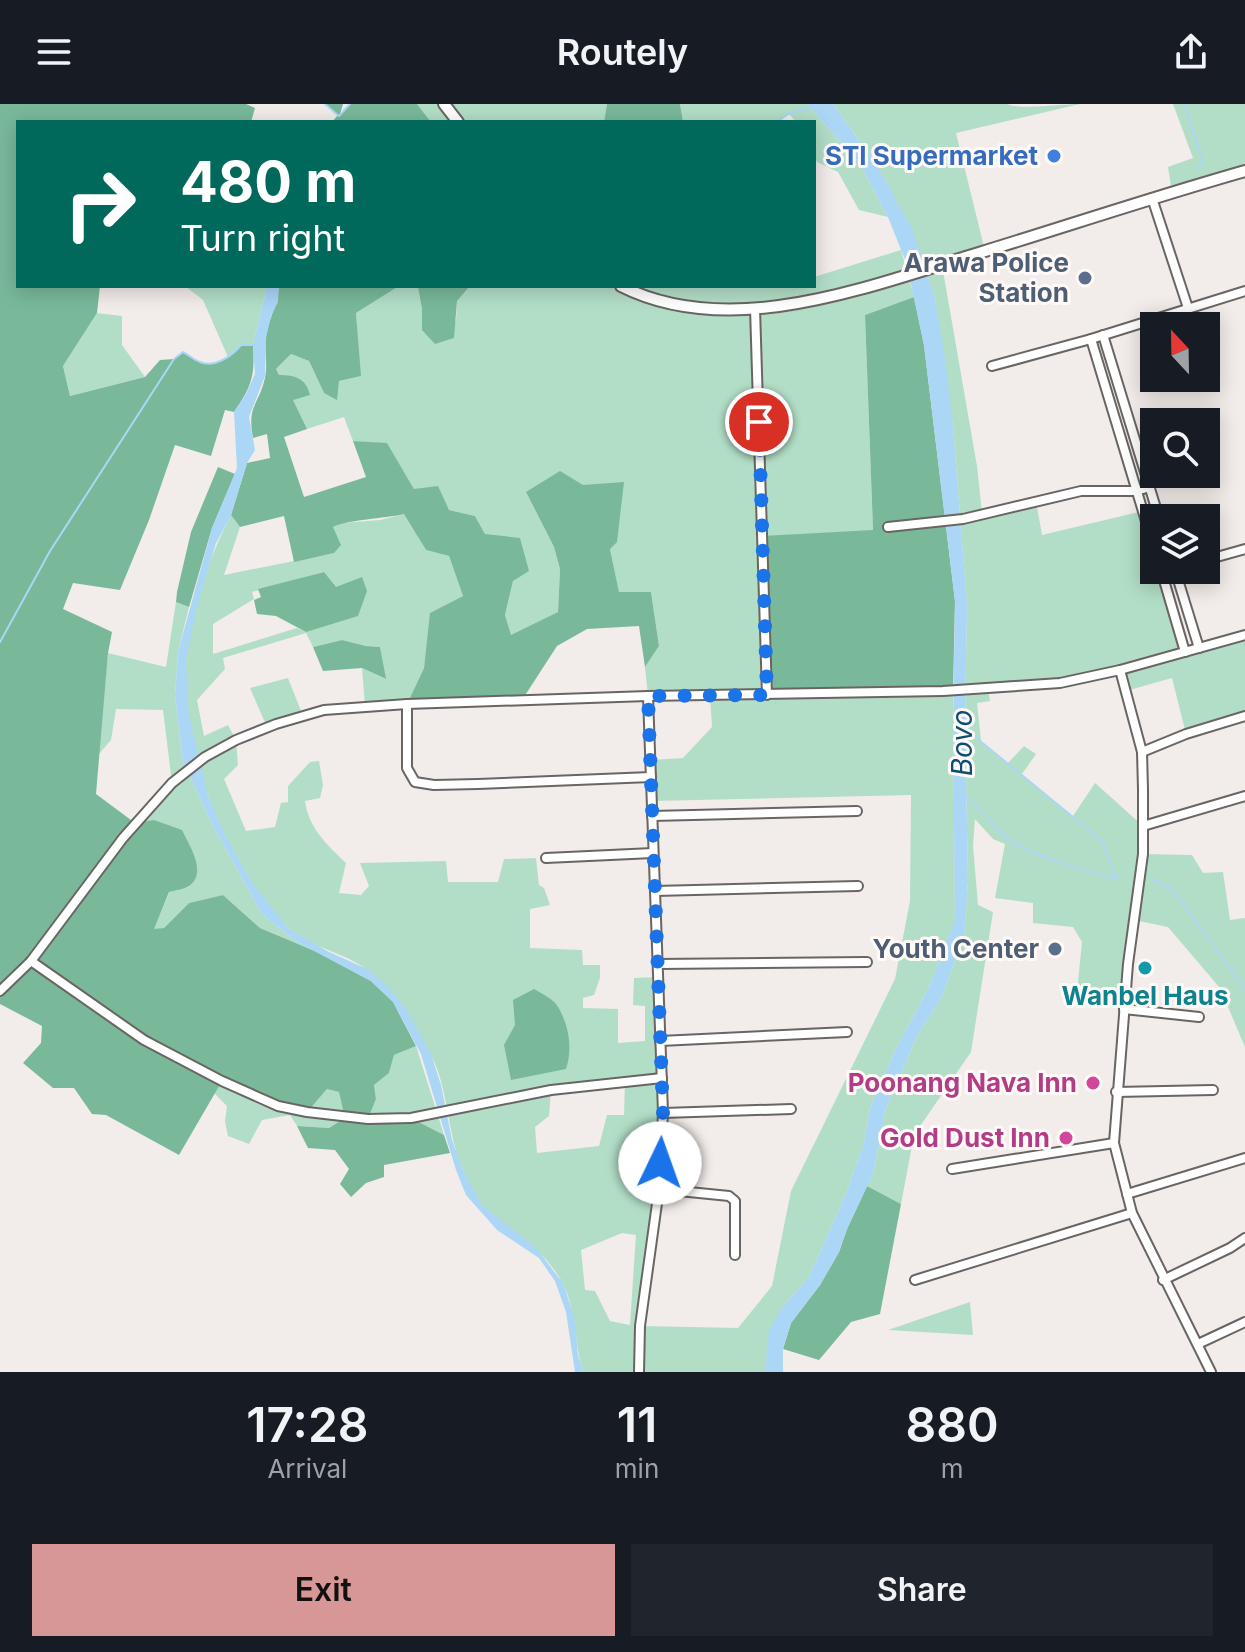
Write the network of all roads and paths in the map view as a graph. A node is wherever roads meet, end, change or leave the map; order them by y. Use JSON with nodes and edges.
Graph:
{"nodes":[{"id":1,"x":444,"y":104,"type":"edge"},
{"id":2,"x":456,"y":120,"type":"edge"},
{"id":3,"x":1245,"y":171,"type":"edge"},
{"id":4,"x":1152,"y":198,"type":"junction"},
{"id":5,"x":625,"y":288,"type":"edge"},
{"id":6,"x":1245,"y":291,"type":"edge"},
{"id":7,"x":755,"y":308,"type":"junction"},
{"id":8,"x":1188,"y":308,"type":"junction"},
{"id":9,"x":1103,"y":335,"type":"junction"},
{"id":10,"x":1091,"y":339,"type":"junction"},
{"id":11,"x":992,"y":366,"type":"dead end"},
{"id":12,"x":1140,"y":455,"type":"edge"},
{"id":13,"x":1146,"y":488,"type":"edge"},
{"id":14,"x":1136,"y":491,"type":"junction"},
{"id":15,"x":1140,"y":504,"type":"edge"},
{"id":16,"x":888,"y":527,"type":"dead end"},
{"id":17,"x":1245,"y":549,"type":"edge"},
{"id":18,"x":1220,"y":556,"type":"edge"},
{"id":19,"x":1165,"y":584,"type":"edge"},
{"id":20,"x":1178,"y":584,"type":"edge"},
{"id":21,"x":1245,"y":635,"type":"edge"},
{"id":22,"x":1199,"y":648,"type":"junction"},
{"id":23,"x":1185,"y":652,"type":"junction"},
{"id":24,"x":1120,"y":670,"type":"junction"},
{"id":25,"x":767,"y":695,"type":"junction"},
{"id":26,"x":648,"y":696,"type":"junction"},
{"id":27,"x":407,"y":704,"type":"junction"},
{"id":28,"x":1245,"y":716,"type":"edge"},
{"id":29,"x":1142,"y":752,"type":"junction"},
{"id":30,"x":651,"y":777,"type":"junction"},
{"id":31,"x":1245,"y":796,"type":"edge"},
{"id":32,"x":857,"y":811,"type":"dead end"},
{"id":33,"x":652,"y":816,"type":"junction"},
{"id":34,"x":1143,"y":826,"type":"junction"},
{"id":35,"x":653,"y":853,"type":"junction"},
{"id":36,"x":546,"y":858,"type":"dead end"},
{"id":37,"x":858,"y":886,"type":"dead end"},
{"id":38,"x":655,"y":891,"type":"junction"},
{"id":39,"x":31,"y":961,"type":"junction"},
{"id":40,"x":867,"y":962,"type":"dead end"},
{"id":41,"x":658,"y":964,"type":"junction"},
{"id":42,"x":0,"y":991,"type":"edge"},
{"id":43,"x":1124,"y":1009,"type":"junction"},
{"id":44,"x":1199,"y":1017,"type":"dead end"},
{"id":45,"x":847,"y":1032,"type":"dead end"},
{"id":46,"x":660,"y":1041,"type":"junction"},
{"id":47,"x":662,"y":1078,"type":"junction"},
{"id":48,"x":1213,"y":1090,"type":"dead end"},
{"id":49,"x":1116,"y":1092,"type":"junction"},
{"id":50,"x":791,"y":1109,"type":"dead end"},
{"id":51,"x":663,"y":1113,"type":"junction"},
{"id":52,"x":1114,"y":1143,"type":"junction"},
{"id":53,"x":1245,"y":1158,"type":"edge"},
{"id":54,"x":952,"y":1169,"type":"dead end"},
{"id":55,"x":659,"y":1189,"type":"junction"},
{"id":56,"x":1127,"y":1194,"type":"junction"},
{"id":57,"x":1132,"y":1213,"type":"junction"},
{"id":58,"x":1245,"y":1238,"type":"edge"},
{"id":59,"x":735,"y":1255,"type":"dead end"},
{"id":60,"x":915,"y":1280,"type":"dead end"},
{"id":61,"x":1163,"y":1280,"type":"junction"},
{"id":62,"x":1245,"y":1322,"type":"edge"},
{"id":63,"x":1198,"y":1344,"type":"junction"},
{"id":64,"x":639,"y":1372,"type":"edge"},
{"id":65,"x":1211,"y":1372,"type":"edge"}],
"edges":[{"from":1,"to":2,"type":"main road"},
{"from":3,"to":4,"type":"main road"},
{"from":4,"to":7,"type":"main road"},
{"from":4,"to":8,"type":"street"},
{"from":5,"to":7,"type":"main road"},
{"from":6,"to":8,"type":"street"},
{"from":7,"to":25,"type":"street"},
{"from":8,"to":9,"type":"street"},
{"from":9,"to":10,"type":"street"},
{"from":9,"to":12,"type":"street"},
{"from":10,"to":11,"type":"street"},
{"from":10,"to":14,"type":"street"},
{"from":13,"to":14,"type":"street"},
{"from":14,"to":15,"type":"street"},
{"from":14,"to":16,"type":"street"},
{"from":17,"to":18,"type":"street"},
{"from":19,"to":23,"type":"street"},
{"from":20,"to":22,"type":"street"},
{"from":21,"to":22,"type":"street"},
{"from":22,"to":23,"type":"street"},
{"from":23,"to":24,"type":"street"},
{"from":24,"to":25,"type":"street"},
{"from":24,"to":29,"type":"street"},
{"from":25,"to":26,"type":"street"},
{"from":26,"to":27,"type":"street"},
{"from":26,"to":30,"type":"street"},
{"from":27,"to":30,"type":"street"},
{"from":27,"to":39,"type":"street"},
{"from":28,"to":29,"type":"street"},
{"from":29,"to":34,"type":"street"},
{"from":30,"to":33,"type":"street"},
{"from":31,"to":34,"type":"street"},
{"from":32,"to":33,"type":"street"},
{"from":33,"to":35,"type":"street"},
{"from":34,"to":43,"type":"street"},
{"from":35,"to":36,"type":"street"},
{"from":35,"to":38,"type":"street"},
{"from":37,"to":38,"type":"street"},
{"from":38,"to":41,"type":"street"},
{"from":39,"to":42,"type":"street"},
{"from":39,"to":47,"type":"street"},
{"from":40,"to":41,"type":"street"},
{"from":41,"to":46,"type":"street"},
{"from":43,"to":44,"type":"street"},
{"from":43,"to":49,"type":"street"},
{"from":45,"to":46,"type":"street"},
{"from":46,"to":47,"type":"street"},
{"from":47,"to":51,"type":"street"},
{"from":48,"to":49,"type":"street"},
{"from":49,"to":52,"type":"street"},
{"from":50,"to":51,"type":"street"},
{"from":51,"to":55,"type":"street"},
{"from":52,"to":54,"type":"street"},
{"from":52,"to":56,"type":"street"},
{"from":53,"to":56,"type":"street"},
{"from":55,"to":59,"type":"street"},
{"from":55,"to":64,"type":"street"},
{"from":56,"to":57,"type":"street"},
{"from":57,"to":60,"type":"street"},
{"from":57,"to":61,"type":"street"},
{"from":58,"to":61,"type":"street"},
{"from":61,"to":63,"type":"street"},
{"from":62,"to":63,"type":"street"},
{"from":63,"to":65,"type":"street"}]}
